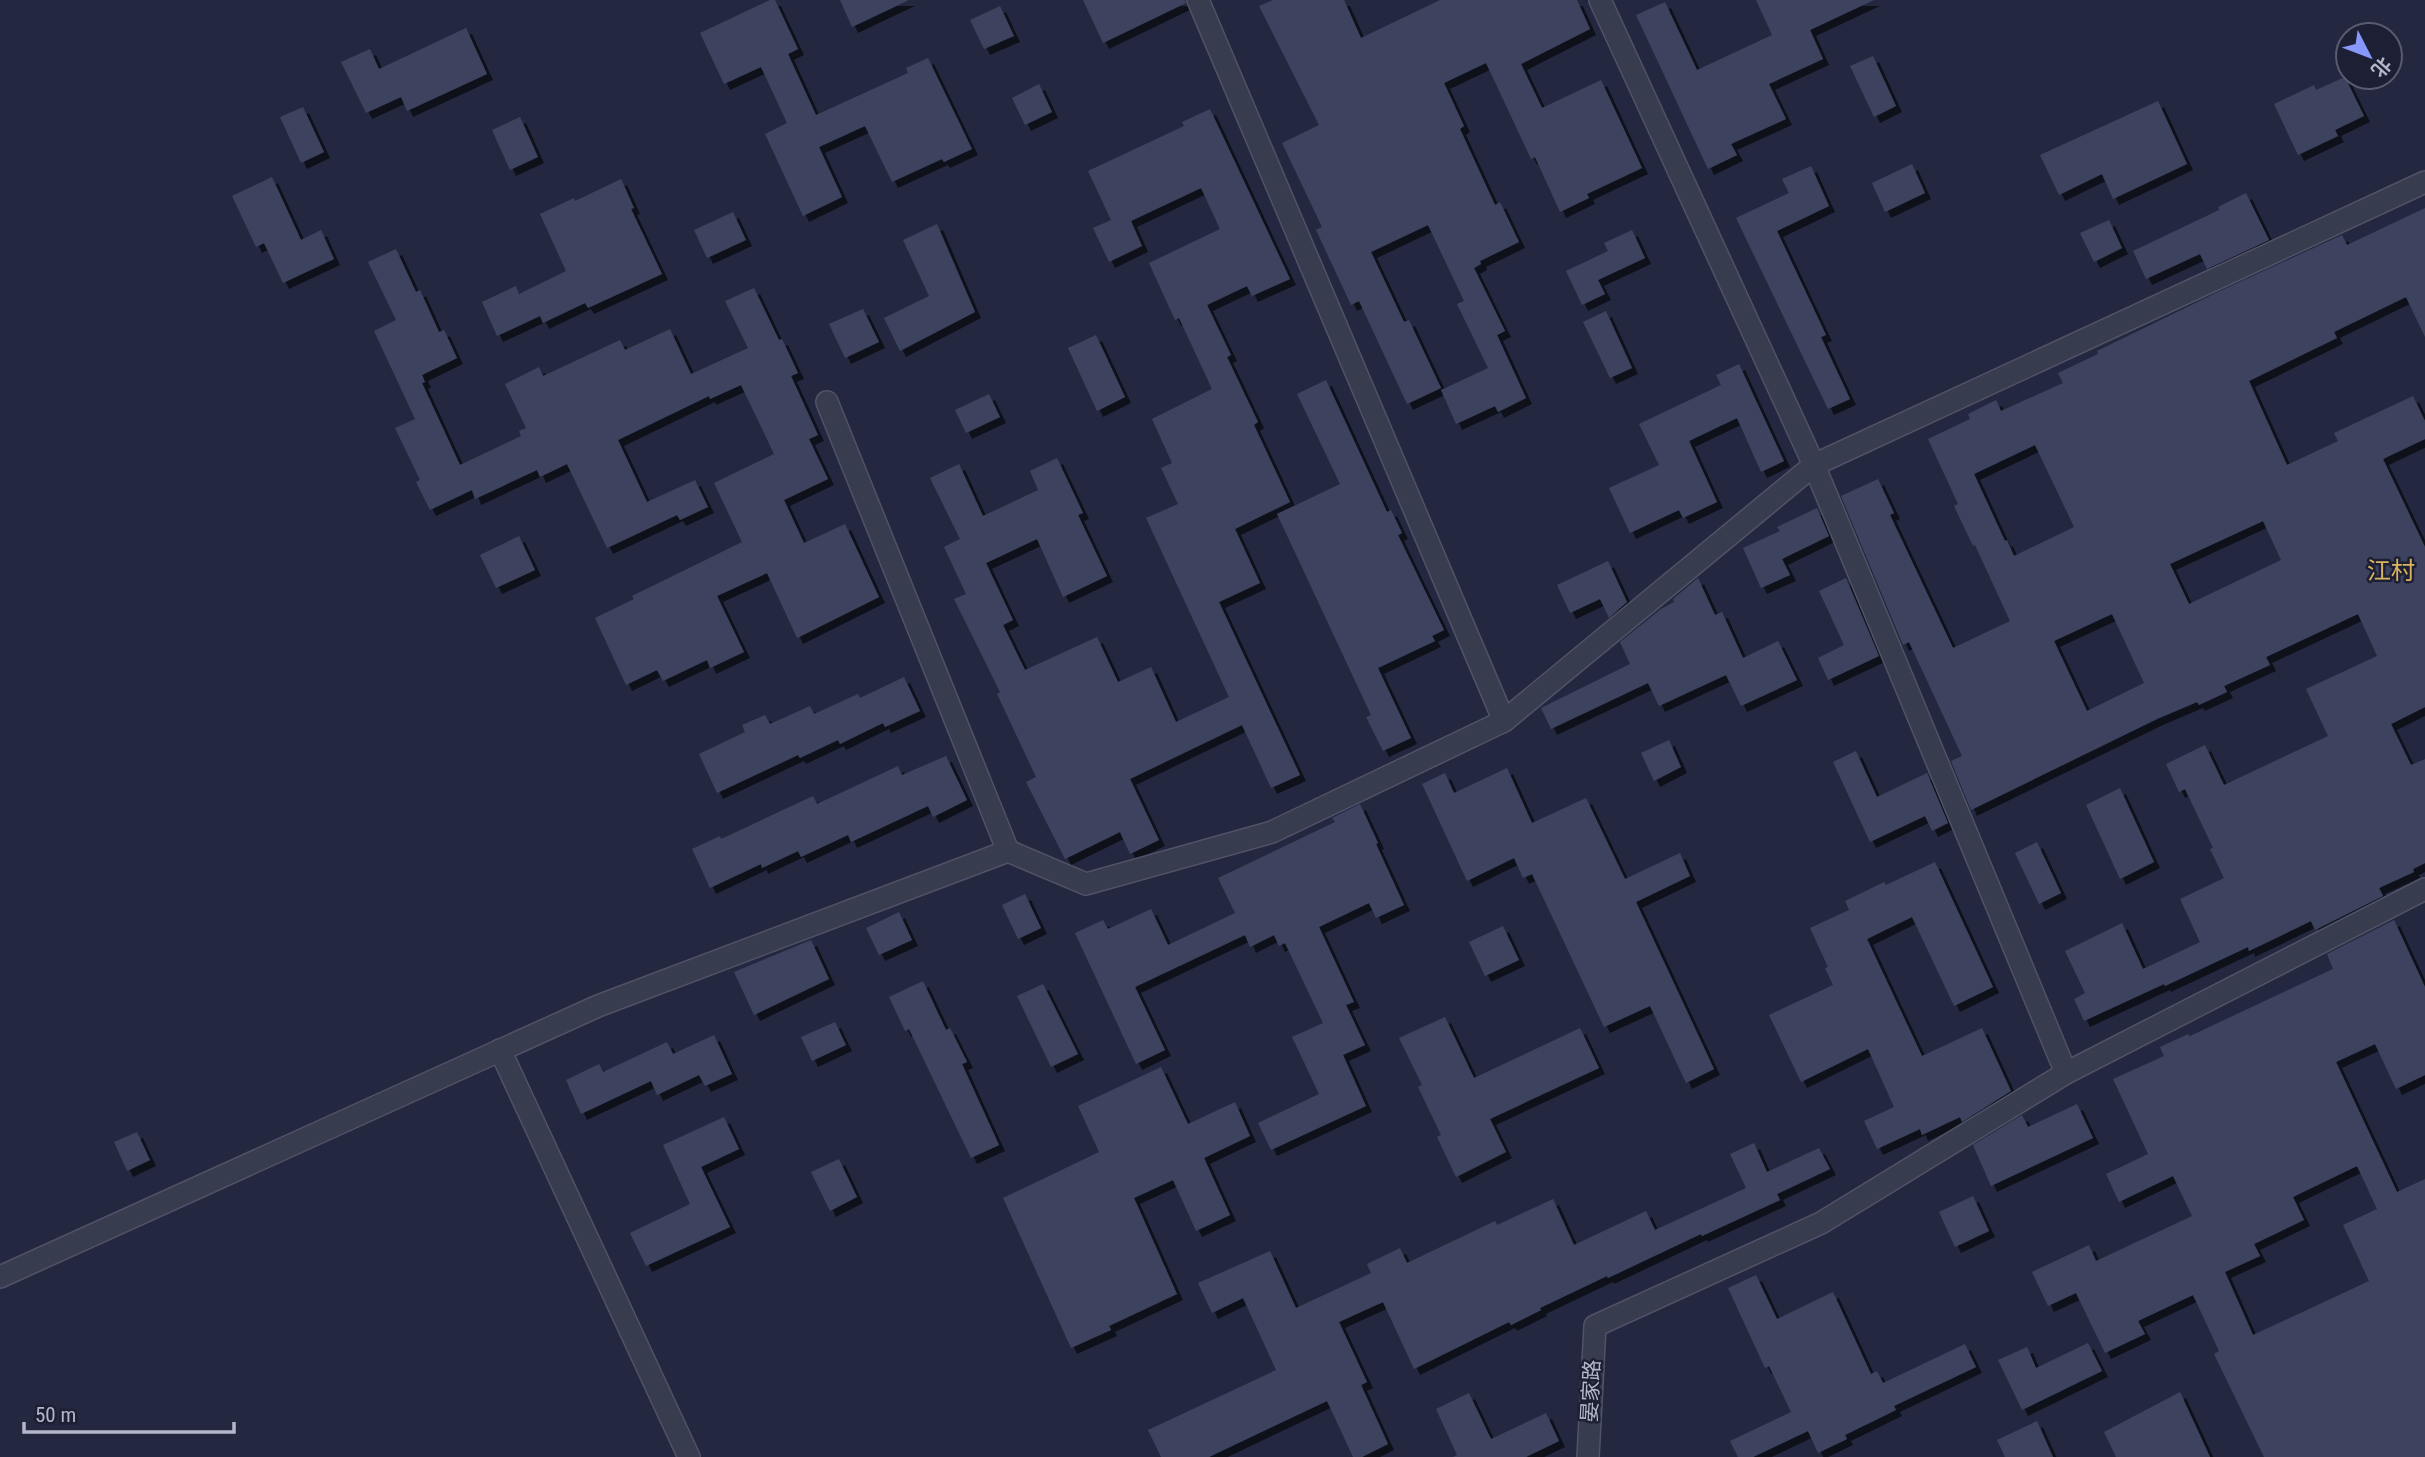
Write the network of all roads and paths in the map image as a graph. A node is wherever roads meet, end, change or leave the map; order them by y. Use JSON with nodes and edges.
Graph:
{"nodes":[{"id":1,"x":1198,"y":0,"type":"edge"},
{"id":2,"x":1600,"y":0,"type":"edge"},
{"id":3,"x":2425,"y":182,"type":"edge"},
{"id":4,"x":827,"y":402,"type":"dead end"},
{"id":5,"x":1814,"y":465,"type":"junction"},
{"id":6,"x":1504,"y":721,"type":"junction"},
{"id":7,"x":1008,"y":851,"type":"junction"},
{"id":8,"x":2425,"y":889,"type":"edge"},
{"id":9,"x":500,"y":1050,"type":"junction"},
{"id":10,"x":2066,"y":1073,"type":"junction"},
{"id":11,"x":0,"y":1277,"type":"edge"},
{"id":12,"x":689,"y":1457,"type":"edge"},
{"id":13,"x":1588,"y":1457,"type":"edge"}],
"edges":[{"from":1,"to":6,"type":"street"},
{"from":2,"to":5,"type":"street"},
{"from":3,"to":5,"type":"street"},
{"from":4,"to":7,"type":"street"},
{"from":5,"to":6,"type":"street"},
{"from":5,"to":10,"type":"street"},
{"from":6,"to":7,"type":"street"},
{"from":7,"to":9,"type":"street"},
{"from":8,"to":10,"type":"street"},
{"from":9,"to":11,"type":"street"},
{"from":9,"to":12,"type":"street"},
{"from":10,"to":13,"type":"street","name":"晏家路"}]}
